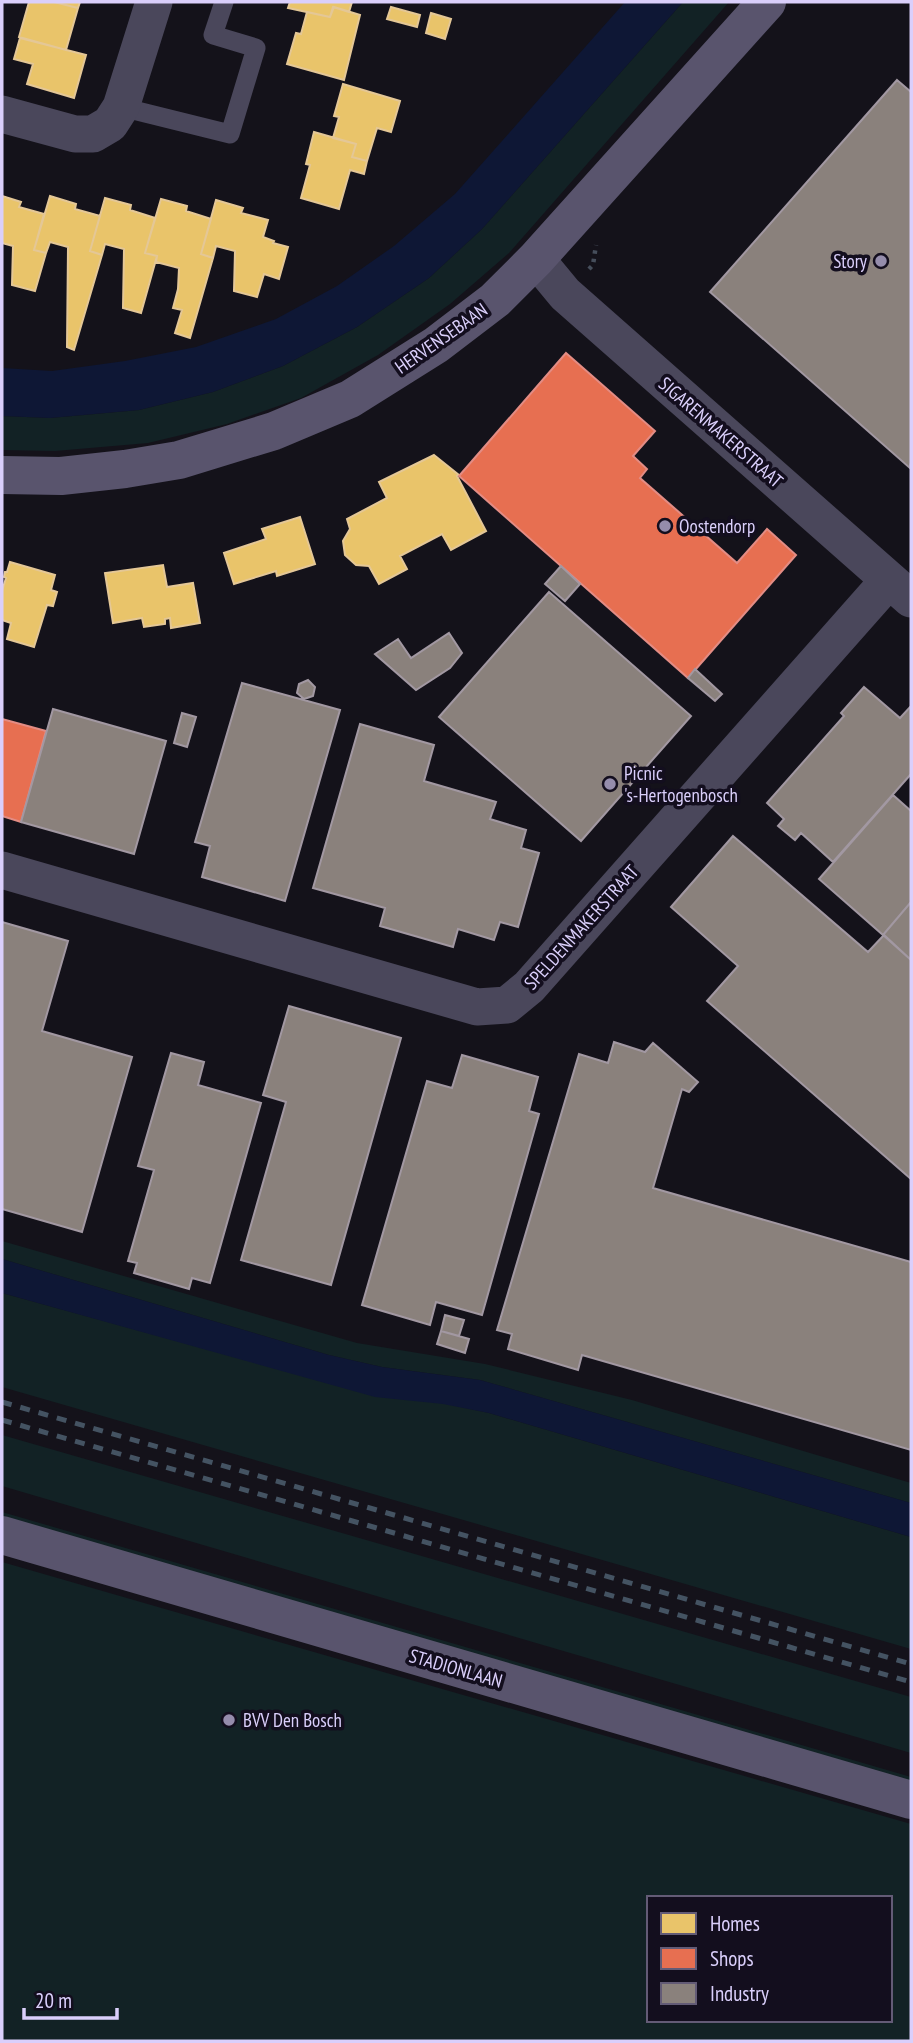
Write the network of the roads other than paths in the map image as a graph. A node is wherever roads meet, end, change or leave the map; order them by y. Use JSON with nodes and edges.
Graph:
{"nodes":[{"id":1,"x":153,"y":2,"type":"edge"},
{"id":2,"x":224,"y":2,"type":"edge"},
{"id":3,"x":767,"y":2,"type":"edge"},
{"id":4,"x":121,"y":107,"type":"junction"},
{"id":5,"x":2,"y":114,"type":"edge"},
{"id":6,"x":536,"y":259,"type":"junction"},
{"id":7,"x":2,"y":475,"type":"edge"},
{"id":8,"x":900,"y":589,"type":"edge"},
{"id":9,"x":2,"y":870,"type":"edge"},
{"id":10,"x":2,"y":1535,"type":"edge"},
{"id":11,"x":911,"y":1801,"type":"edge"}],
"edges":[{"from":1,"to":4,"type":"street"},
{"from":2,"to":4,"type":"lane"},
{"from":3,"to":6,"type":"main road","name":"HERVENSEBAAN"},
{"from":4,"to":5,"type":"street"},
{"from":6,"to":7,"type":"main road","name":"HERVENSEBAAN"},
{"from":6,"to":8,"type":"street","name":"SIGARENMAKERSTRAAT"},
{"from":8,"to":9,"type":"street","name":"SPELDENMAKERSTRAAT"},
{"from":10,"to":11,"type":"main road","name":"STADIONLAAN"}]}
